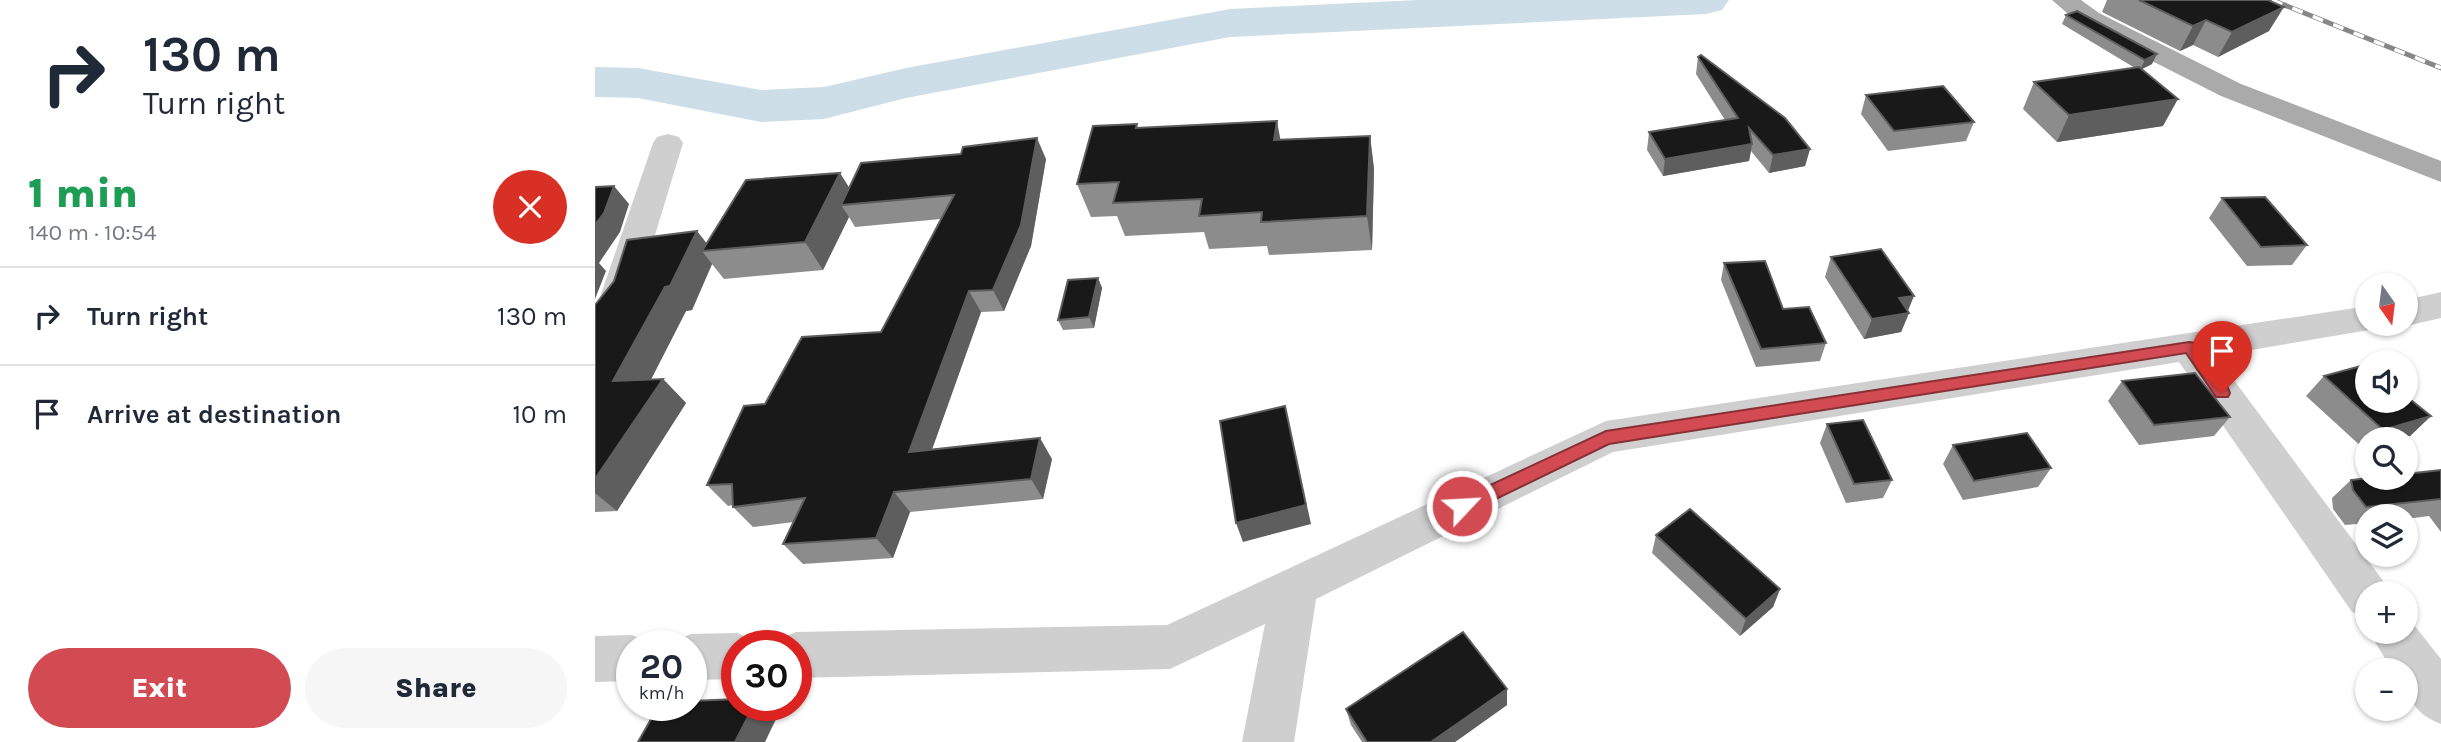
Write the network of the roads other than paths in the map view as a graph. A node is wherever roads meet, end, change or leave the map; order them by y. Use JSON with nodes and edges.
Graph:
{"nodes":[{"id":1,"x":2065,"y":0,"type":"edge"},
{"id":2,"x":668,"y":143,"type":"dead end"},
{"id":3,"x":2441,"y":172,"type":"edge"},
{"id":4,"x":2441,"y":305,"type":"edge"},
{"id":5,"x":2419,"y":310,"type":"edge"},
{"id":6,"x":2355,"y":321,"type":"edge"},
{"id":7,"x":595,"y":332,"type":"edge"},
{"id":8,"x":2189,"y":347,"type":"junction"},
{"id":9,"x":2357,"y":581,"type":"edge"},
{"id":10,"x":1295,"y":587,"type":"junction"},
{"id":11,"x":2402,"y":644,"type":"edge"},
{"id":12,"x":812,"y":654,"type":"edge"},
{"id":13,"x":616,"y":658,"type":"edge"},
{"id":14,"x":595,"y":659,"type":"edge"},
{"id":15,"x":2441,"y":699,"type":"edge"},
{"id":16,"x":1268,"y":742,"type":"edge"}],
"edges":[{"from":1,"to":3,"type":"main road"},
{"from":2,"to":7,"type":"street"},
{"from":4,"to":5,"type":"street"},
{"from":6,"to":8,"type":"street"},
{"from":8,"to":9,"type":"street"},
{"from":8,"to":10,"type":"street"},
{"from":10,"to":12,"type":"street"},
{"from":10,"to":16,"type":"street"},
{"from":11,"to":15,"type":"street"},
{"from":13,"to":14,"type":"street"}]}
